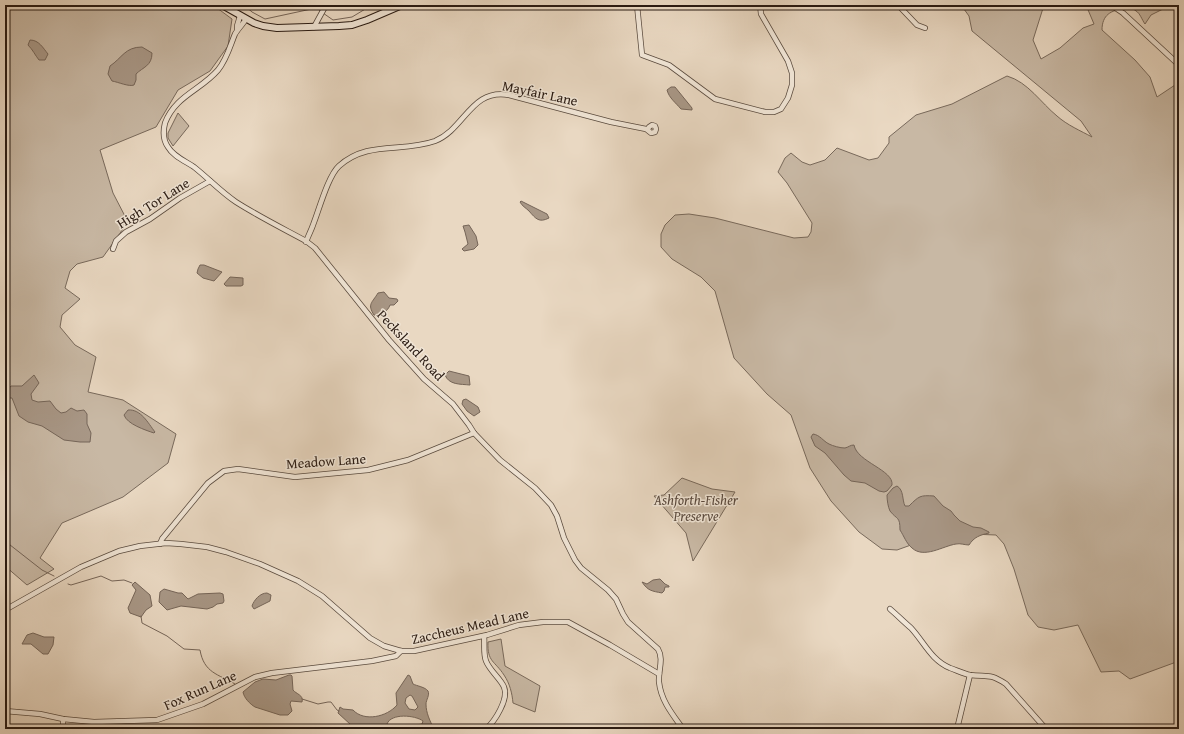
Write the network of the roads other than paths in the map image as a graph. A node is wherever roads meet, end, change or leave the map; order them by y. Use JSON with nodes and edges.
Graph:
{"nodes":[{"id":1,"x":222,"y":5,"type":"edge"},
{"id":2,"x":326,"y":5,"type":"edge"},
{"id":3,"x":402,"y":5,"type":"edge"},
{"id":4,"x":636,"y":5,"type":"edge"},
{"id":5,"x":760,"y":5,"type":"edge"},
{"id":6,"x":898,"y":5,"type":"edge"},
{"id":7,"x":1111,"y":5,"type":"edge"},
{"id":8,"x":240,"y":16,"type":"junction"},
{"id":9,"x":246,"y":19,"type":"junction"},
{"id":10,"x":314,"y":27,"type":"junction"},
{"id":11,"x":925,"y":28,"type":"dead end"},
{"id":12,"x":237,"y":30,"type":"junction"},
{"id":13,"x":1179,"y":65,"type":"edge"},
{"id":14,"x":648,"y":130,"type":"dead end"},
{"id":15,"x":210,"y":181,"type":"junction"},
{"id":16,"x":306,"y":242,"type":"junction"},
{"id":17,"x":113,"y":249,"type":"dead end"},
{"id":18,"x":474,"y":433,"type":"junction"},
{"id":19,"x":160,"y":544,"type":"junction"},
{"id":20,"x":890,"y":609,"type":"dead end"},
{"id":21,"x":5,"y":610,"type":"edge"},
{"id":22,"x":484,"y":636,"type":"junction"},
{"id":23,"x":401,"y":651,"type":"junction"},
{"id":24,"x":659,"y":674,"type":"junction"},
{"id":25,"x":970,"y":675,"type":"junction"},
{"id":26,"x":5,"y":711,"type":"edge"},
{"id":27,"x":63,"y":719,"type":"junction"},
{"id":28,"x":63,"y":729,"type":"edge"},
{"id":29,"x":486,"y":729,"type":"edge"},
{"id":30,"x":683,"y":729,"type":"edge"},
{"id":31,"x":957,"y":729,"type":"edge"},
{"id":32,"x":1046,"y":729,"type":"edge"}],
"edges":[{"from":1,"to":8,"type":"street"},
{"from":2,"to":10,"type":"street"},
{"from":3,"to":10,"type":"street"},
{"from":4,"to":5,"type":"street"},
{"from":6,"to":11,"type":"street"},
{"from":7,"to":13,"type":"street"},
{"from":8,"to":9,"type":"street"},
{"from":8,"to":12,"type":"street","name":"Pecksland Road"},
{"from":9,"to":10,"type":"street"},
{"from":9,"to":12,"type":"street","name":"Pecksland Road"},
{"from":12,"to":15,"type":"street","name":"Pecksland Road"},
{"from":14,"to":16,"type":"street","name":"Mayfair Lane"},
{"from":15,"to":16,"type":"street","name":"Pecksland Road"},
{"from":15,"to":17,"type":"street","name":"High Tor Lane"},
{"from":16,"to":18,"type":"street","name":"Pecksland Road"},
{"from":18,"to":19,"type":"street","name":"Meadow Lane"},
{"from":18,"to":24,"type":"street","name":"Pecksland Road"},
{"from":19,"to":21,"type":"street","name":"Zaccheus Mead Lane"},
{"from":19,"to":23,"type":"street","name":"Zaccheus Mead Lane"},
{"from":20,"to":25,"type":"street"},
{"from":22,"to":23,"type":"street","name":"Zaccheus Mead Lane"},
{"from":22,"to":24,"type":"street","name":"Zaccheus Mead Lane"},
{"from":22,"to":29,"type":"street"},
{"from":23,"to":27,"type":"street","name":"Fox Run Lane"},
{"from":24,"to":30,"type":"street","name":"Pecksland Road"},
{"from":25,"to":31,"type":"street"},
{"from":25,"to":32,"type":"street"},
{"from":26,"to":27,"type":"street","name":"Fox Run Lane"},
{"from":27,"to":28,"type":"street"}]}
